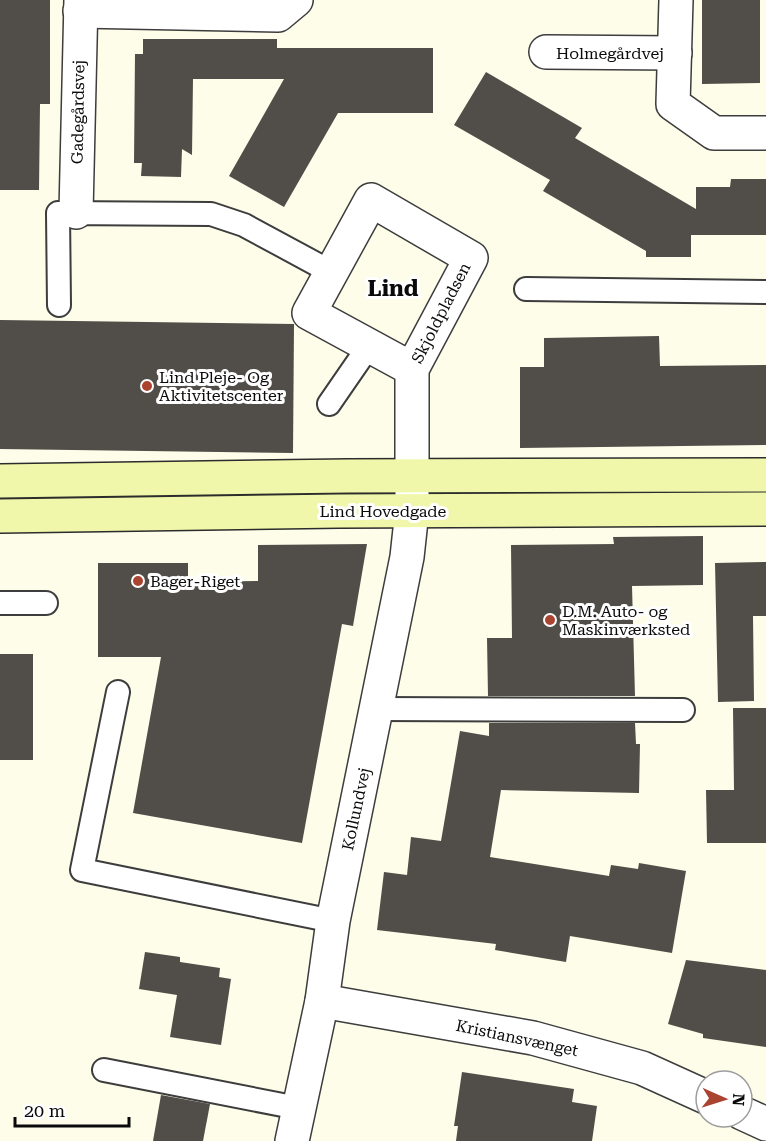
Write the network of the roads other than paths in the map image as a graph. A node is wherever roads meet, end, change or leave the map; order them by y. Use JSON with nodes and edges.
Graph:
{"nodes":[{"id":1,"x":297,"y":0,"type":"edge"},
{"id":2,"x":676,"y":0,"type":"edge"},
{"id":3,"x":80,"y":5,"type":"edge"},
{"id":4,"x":546,"y":52,"type":"dead end"},
{"id":5,"x":675,"y":54,"type":"junction"},
{"id":6,"x":766,"y":133,"type":"edge"},
{"id":7,"x":76,"y":212,"type":"junction"},
{"id":8,"x":331,"y":273,"type":"junction"},
{"id":9,"x":526,"y":289,"type":"dead end"},
{"id":10,"x":766,"y":292,"type":"edge"},
{"id":11,"x":59,"y":305,"type":"dead end"},
{"id":12,"x":369,"y":346,"type":"junction"},
{"id":13,"x":412,"y":369,"type":"junction"},
{"id":14,"x":329,"y":404,"type":"dead end"},
{"id":15,"x":766,"y":475,"type":"edge"},
{"id":16,"x":412,"y":477,"type":"junction"},
{"id":17,"x":0,"y":481,"type":"edge"},
{"id":18,"x":766,"y":509,"type":"edge"},
{"id":19,"x":412,"y":511,"type":"junction"},
{"id":20,"x":0,"y":516,"type":"edge"},
{"id":21,"x":0,"y":603,"type":"edge"},
{"id":22,"x":46,"y":603,"type":"dead end"},
{"id":23,"x":118,"y":692,"type":"dead end"},
{"id":24,"x":376,"y":709,"type":"junction"},
{"id":25,"x":683,"y":710,"type":"dead end"},
{"id":26,"x":333,"y":921,"type":"junction"},
{"id":27,"x":322,"y":1001,"type":"junction"},
{"id":28,"x":104,"y":1070,"type":"dead end"},
{"id":29,"x":694,"y":1092,"type":"edge"},
{"id":30,"x":298,"y":1108,"type":"junction"},
{"id":31,"x":292,"y":1141,"type":"edge"}],
"edges":[{"from":1,"to":3,"type":"street","name":"Gadegårdsvej"},
{"from":2,"to":5,"type":"street","name":"Holmegårdvej"},
{"from":3,"to":7,"type":"street","name":"Gadegårdsvej"},
{"from":4,"to":5,"type":"street","name":"Holmegårdvej"},
{"from":5,"to":6,"type":"street","name":"Holmegårdvej"},
{"from":7,"to":8,"type":"lane"},
{"from":7,"to":11,"type":"lane"},
{"from":8,"to":12,"type":"street","name":"Skjoldpladsen"},
{"from":8,"to":13,"type":"street","name":"Skjoldpladsen"},
{"from":9,"to":10,"type":"lane"},
{"from":12,"to":13,"type":"street","name":"Skjoldpladsen"},
{"from":12,"to":14,"type":"lane"},
{"from":13,"to":16,"type":"street","name":"Skjoldpladsen"},
{"from":15,"to":16,"type":"main road","name":"Lind Hovedgade"},
{"from":16,"to":17,"type":"main road","name":"Lind Hovedgade"},
{"from":16,"to":19,"type":"street","name":"Kollundvej"},
{"from":18,"to":19,"type":"main road","name":"Lind Hovedgade"},
{"from":19,"to":20,"type":"main road","name":"Lind Hovedgade"},
{"from":19,"to":24,"type":"street","name":"Kollundvej"},
{"from":21,"to":22,"type":"lane"},
{"from":23,"to":26,"type":"lane"},
{"from":24,"to":25,"type":"lane"},
{"from":24,"to":26,"type":"street","name":"Kollundvej"},
{"from":26,"to":27,"type":"street","name":"Kollundvej"},
{"from":27,"to":29,"type":"street","name":"Kristiansvænget"},
{"from":27,"to":30,"type":"street","name":"Kollundvej"},
{"from":28,"to":30,"type":"lane"},
{"from":30,"to":31,"type":"street","name":"Kollundvej"}]}
